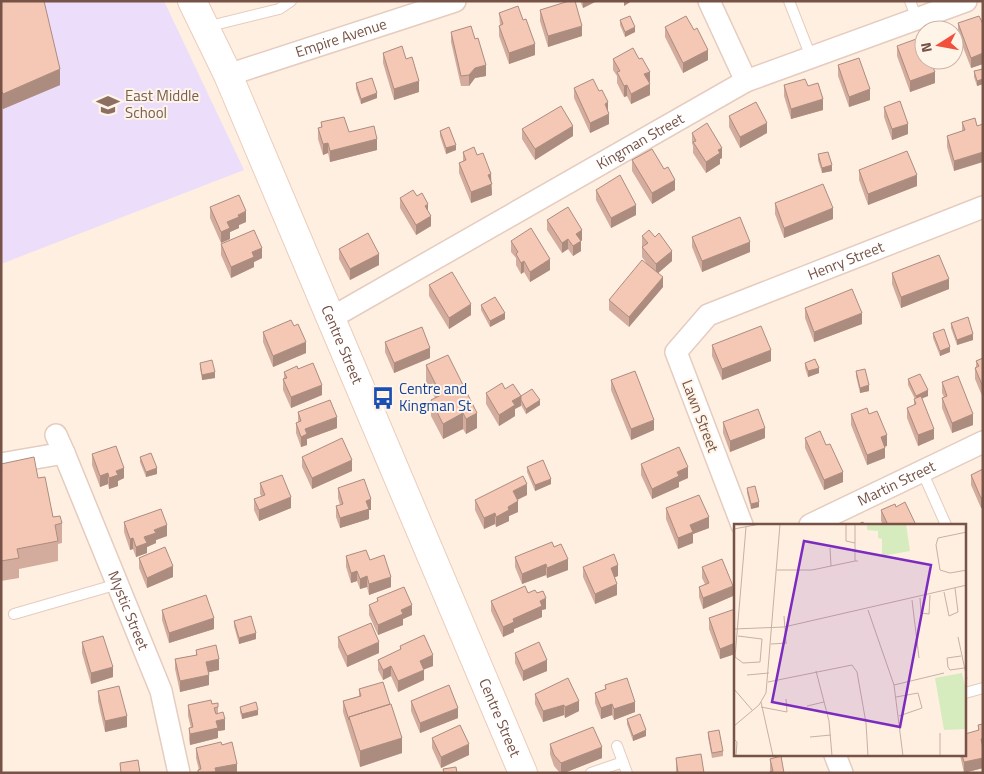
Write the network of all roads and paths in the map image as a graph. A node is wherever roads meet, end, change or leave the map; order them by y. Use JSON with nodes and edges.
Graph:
{"nodes":[{"id":1,"x":192,"y":1,"type":"edge"},
{"id":2,"x":292,"y":1,"type":"edge"},
{"id":3,"x":455,"y":1,"type":"edge"},
{"id":4,"x":708,"y":1,"type":"edge"},
{"id":5,"x":789,"y":1,"type":"edge"},
{"id":6,"x":966,"y":1,"type":"edge"},
{"id":7,"x":914,"y":10,"type":"edge"},
{"id":8,"x":205,"y":28,"type":"junction"},
{"id":9,"x":811,"y":57,"type":"junction"},
{"id":10,"x":228,"y":75,"type":"junction"},
{"id":11,"x":746,"y":81,"type":"junction"},
{"id":12,"x":983,"y":207,"type":"edge"},
{"id":13,"x":708,"y":315,"type":"joint"},
{"id":14,"x":331,"y":318,"type":"junction"},
{"id":15,"x":983,"y":442,"type":"edge"},
{"id":16,"x":1,"y":464,"type":"edge"},
{"id":17,"x":922,"y":471,"type":"junction"},
{"id":18,"x":742,"y":524,"type":"edge"},
{"id":19,"x":812,"y":524,"type":"edge"},
{"id":20,"x":946,"y":524,"type":"edge"},
{"id":21,"x":118,"y":584,"type":"junction"},
{"id":22,"x":14,"y":614,"type":"dead end"},
{"id":23,"x":983,"y":688,"type":"edge"},
{"id":24,"x":966,"y":693,"type":"edge"},
{"id":25,"x":617,"y":746,"type":"dead end"},
{"id":26,"x":835,"y":756,"type":"edge"},
{"id":27,"x":623,"y":762,"type":"junction"},
{"id":28,"x":179,"y":773,"type":"edge"},
{"id":29,"x":523,"y":773,"type":"edge"},
{"id":30,"x":591,"y":773,"type":"edge"},
{"id":31,"x":627,"y":773,"type":"edge"},
{"id":32,"x":842,"y":773,"type":"edge"}],
"edges":[{"from":1,"to":8,"type":"main road","name":"Centre Street"},
{"from":2,"to":8,"type":"lane"},
{"from":3,"to":10,"type":"street","name":"Empire Avenue"},
{"from":4,"to":11,"type":"street"},
{"from":5,"to":9,"type":"lane"},
{"from":6,"to":7,"type":"street","name":"Kingman Street"},
{"from":7,"to":9,"type":"street","name":"Kingman Street"},
{"from":8,"to":10,"type":"main road","name":"Centre Street"},
{"from":9,"to":11,"type":"street","name":"Kingman Street"},
{"from":10,"to":14,"type":"main road","name":"Centre Street"},
{"from":11,"to":14,"type":"street","name":"Kingman Street"},
{"from":12,"to":13,"type":"street","name":"Henry Street"},
{"from":13,"to":18,"type":"street","name":"Lawn Street"},
{"from":14,"to":29,"type":"main road","name":"Centre Street"},
{"from":15,"to":17,"type":"street","name":"Martin Street"},
{"from":16,"to":21,"type":"street","name":"Mystic Street"},
{"from":17,"to":19,"type":"street","name":"Martin Street"},
{"from":17,"to":20,"type":"lane"},
{"from":21,"to":22,"type":"lane"},
{"from":21,"to":28,"type":"street","name":"Mystic Street"},
{"from":23,"to":24,"type":"lane"},
{"from":25,"to":27,"type":"lane"},
{"from":26,"to":32,"type":"street"},
{"from":27,"to":30,"type":"lane"},
{"from":27,"to":31,"type":"lane"}]}
